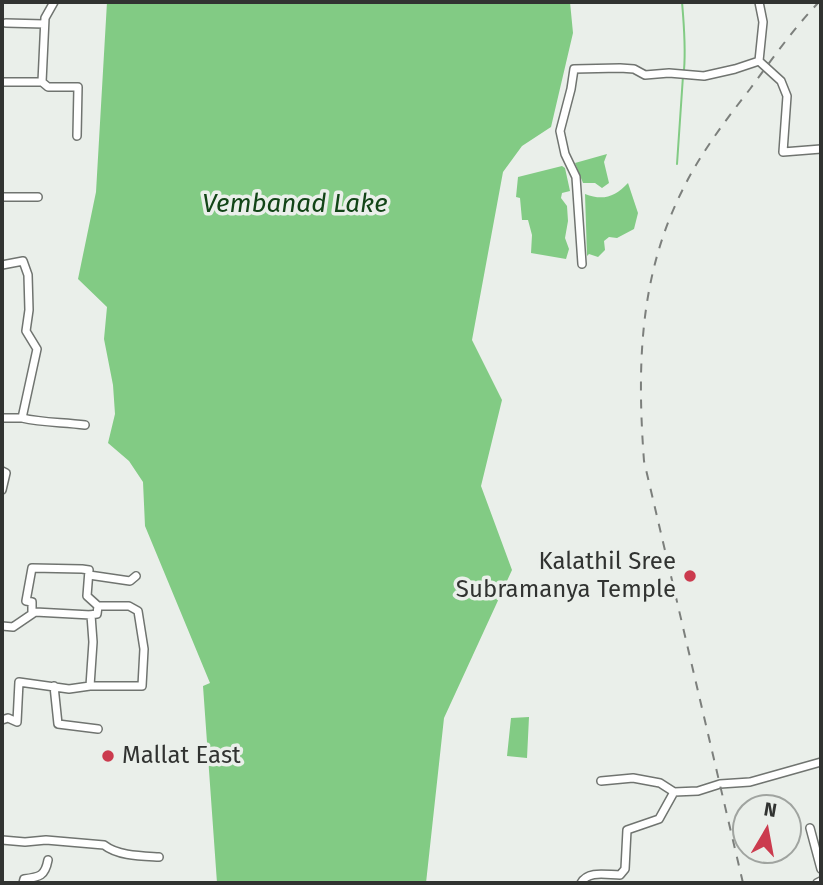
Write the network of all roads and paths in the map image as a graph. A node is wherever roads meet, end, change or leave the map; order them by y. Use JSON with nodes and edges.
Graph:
{"nodes":[{"id":1,"x":54,"y":2,"type":"edge"},
{"id":2,"x":759,"y":2,"type":"edge"},
{"id":3,"x":6,"y":23,"type":"dead end"},
{"id":4,"x":44,"y":24,"type":"junction"},
{"id":5,"x":759,"y":61,"type":"junction"},
{"id":6,"x":2,"y":82,"type":"edge"},
{"id":7,"x":42,"y":82,"type":"junction"},
{"id":8,"x":77,"y":136,"type":"dead end"},
{"id":9,"x":821,"y":149,"type":"edge"},
{"id":10,"x":2,"y":197,"type":"edge"},
{"id":11,"x":38,"y":197,"type":"dead end"},
{"id":12,"x":582,"y":264,"type":"dead end"},
{"id":13,"x":2,"y":265,"type":"edge"},
{"id":14,"x":2,"y":418,"type":"edge"},
{"id":15,"x":22,"y":418,"type":"junction"},
{"id":16,"x":85,"y":425,"type":"dead end"},
{"id":17,"x":2,"y":471,"type":"edge"},
{"id":18,"x":2,"y":490,"type":"edge"},
{"id":19,"x":89,"y":575,"type":"junction"},
{"id":20,"x":136,"y":576,"type":"dead end"},
{"id":21,"x":98,"y":606,"type":"junction"},
{"id":22,"x":32,"y":613,"type":"junction"},
{"id":23,"x":89,"y":615,"type":"junction"},
{"id":24,"x":2,"y":626,"type":"edge"},
{"id":25,"x":54,"y":686,"type":"junction"},
{"id":26,"x":90,"y":686,"type":"junction"},
{"id":27,"x":2,"y":720,"type":"edge"},
{"id":28,"x":98,"y":729,"type":"dead end"},
{"id":29,"x":821,"y":762,"type":"edge"},
{"id":30,"x":601,"y":781,"type":"dead end"},
{"id":31,"x":674,"y":792,"type":"junction"},
{"id":32,"x":810,"y":828,"type":"dead end"},
{"id":33,"x":2,"y":840,"type":"edge"},
{"id":34,"x":159,"y":857,"type":"dead end"},
{"id":35,"x":48,"y":860,"type":"dead end"},
{"id":36,"x":821,"y":869,"type":"edge"},
{"id":37,"x":23,"y":883,"type":"edge"},
{"id":38,"x":581,"y":883,"type":"edge"}],
"edges":[{"from":1,"to":4,"type":"street"},
{"from":2,"to":5,"type":"street"},
{"from":3,"to":4,"type":"street"},
{"from":4,"to":7,"type":"street"},
{"from":5,"to":9,"type":"street"},
{"from":5,"to":12,"type":"street"},
{"from":6,"to":7,"type":"street"},
{"from":7,"to":8,"type":"street"},
{"from":10,"to":11,"type":"street"},
{"from":13,"to":15,"type":"street"},
{"from":14,"to":15,"type":"street"},
{"from":15,"to":16,"type":"street"},
{"from":17,"to":18,"type":"street"},
{"from":19,"to":20,"type":"street"},
{"from":19,"to":21,"type":"street"},
{"from":19,"to":22,"type":"street"},
{"from":21,"to":23,"type":"street"},
{"from":21,"to":26,"type":"street"},
{"from":22,"to":23,"type":"street"},
{"from":22,"to":24,"type":"street"},
{"from":23,"to":26,"type":"street"},
{"from":25,"to":26,"type":"street"},
{"from":25,"to":27,"type":"street"},
{"from":25,"to":28,"type":"street"},
{"from":29,"to":31,"type":"street"},
{"from":30,"to":31,"type":"street"},
{"from":31,"to":38,"type":"street"},
{"from":32,"to":36,"type":"street"},
{"from":33,"to":34,"type":"street"},
{"from":35,"to":37,"type":"street"}]}
